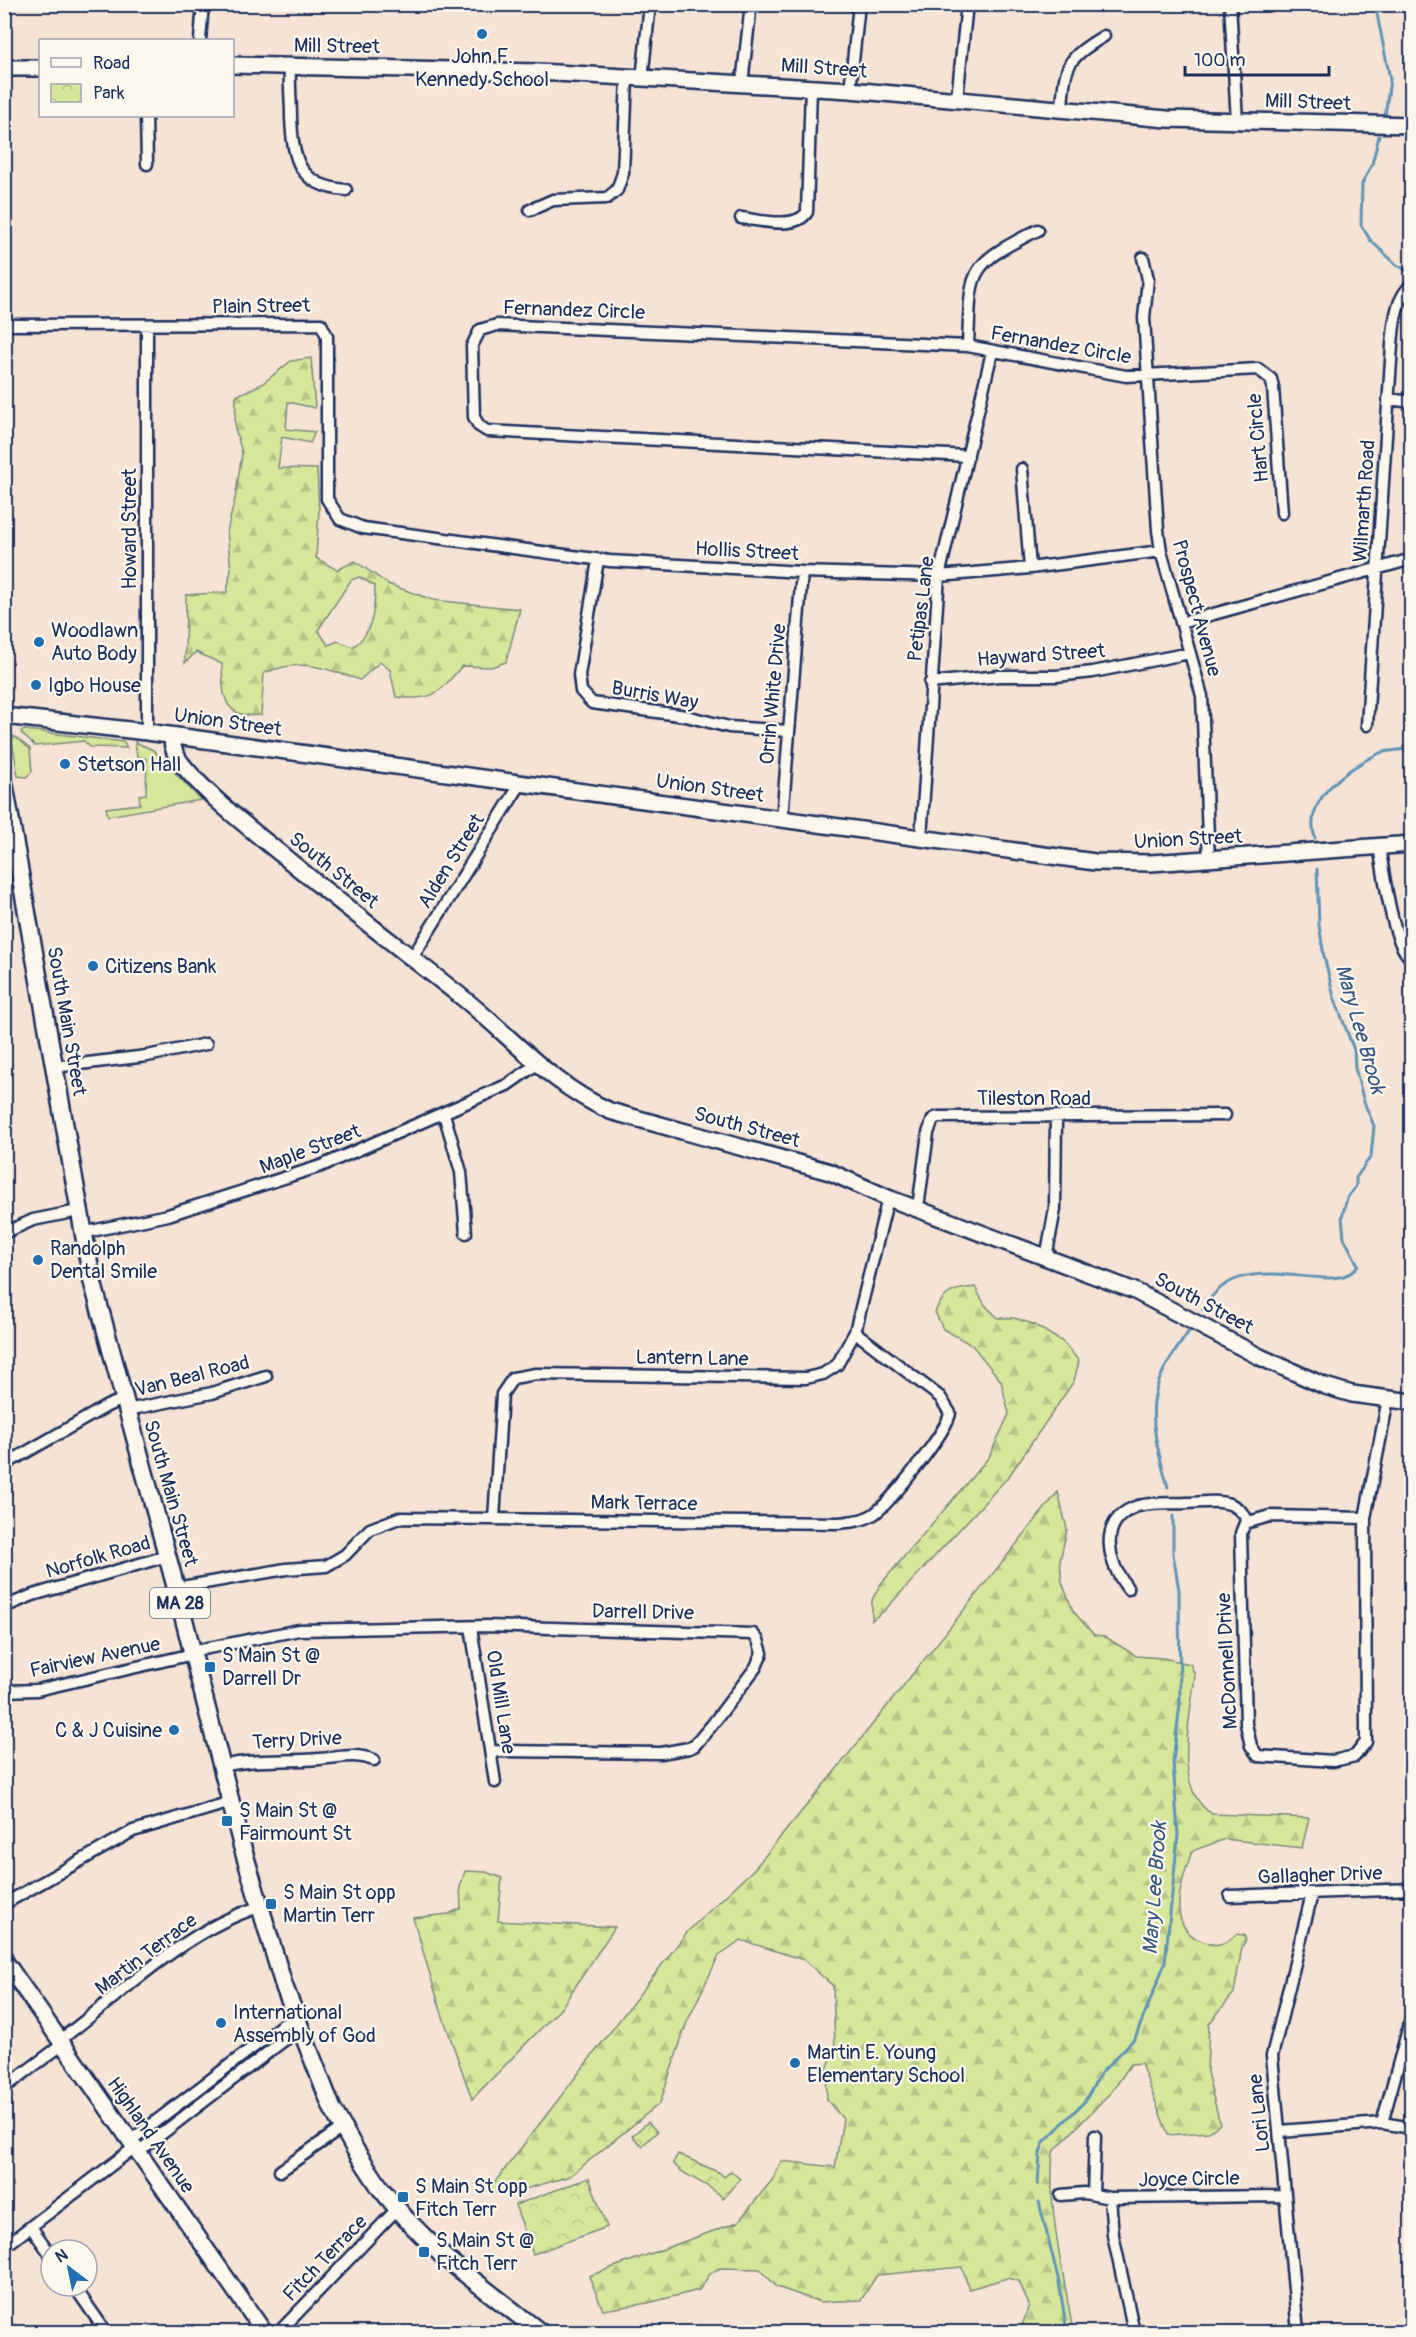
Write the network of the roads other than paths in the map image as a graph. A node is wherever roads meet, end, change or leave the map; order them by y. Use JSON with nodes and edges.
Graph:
{"nodes":[{"id":1,"x":203,"y":4,"type":"edge"},
{"id":2,"x":650,"y":4,"type":"edge"},
{"id":3,"x":751,"y":4,"type":"edge"},
{"id":4,"x":859,"y":4,"type":"edge"},
{"id":5,"x":967,"y":4,"type":"edge"},
{"id":6,"x":1230,"y":4,"type":"edge"},
{"id":7,"x":1104,"y":36,"type":"dead end"},
{"id":8,"x":200,"y":39,"type":"edge"},
{"id":9,"x":234,"y":65,"type":"edge"},
{"id":10,"x":290,"y":66,"type":"junction"},
{"id":11,"x":4,"y":68,"type":"edge"},
{"id":12,"x":39,"y":68,"type":"edge"},
{"id":13,"x":634,"y":78,"type":"junction"},
{"id":14,"x":742,"y":84,"type":"junction"},
{"id":15,"x":811,"y":88,"type":"junction"},
{"id":16,"x":850,"y":90,"type":"junction"},
{"id":17,"x":957,"y":99,"type":"junction"},
{"id":18,"x":1062,"y":108,"type":"junction"},
{"id":19,"x":146,"y":117,"type":"edge"},
{"id":20,"x":1237,"y":121,"type":"junction"},
{"id":21,"x":1412,"y":125,"type":"edge"},
{"id":22,"x":147,"y":164,"type":"dead end"},
{"id":23,"x":346,"y":189,"type":"dead end"},
{"id":24,"x":530,"y":210,"type":"dead end"},
{"id":25,"x":741,"y":218,"type":"dead end"},
{"id":26,"x":1038,"y":230,"type":"dead end"},
{"id":27,"x":1143,"y":258,"type":"dead end"},
{"id":28,"x":1412,"y":284,"type":"edge"},
{"id":29,"x":4,"y":325,"type":"edge"},
{"id":30,"x":147,"y":326,"type":"junction"},
{"id":31,"x":968,"y":346,"type":"junction"},
{"id":32,"x":992,"y":352,"type":"junction"},
{"id":33,"x":1149,"y":376,"type":"junction"},
{"id":34,"x":1388,"y":399,"type":"junction"},
{"id":35,"x":1412,"y":402,"type":"edge"},
{"id":36,"x":968,"y":456,"type":"junction"},
{"id":37,"x":1022,"y":469,"type":"dead end"},
{"id":38,"x":1282,"y":513,"type":"dead end"},
{"id":39,"x":336,"y":515,"type":"joint"},
{"id":40,"x":1161,"y":551,"type":"junction"},
{"id":41,"x":1412,"y":559,"type":"edge"},
{"id":42,"x":598,"y":560,"type":"junction"},
{"id":43,"x":1030,"y":568,"type":"junction"},
{"id":44,"x":1378,"y":569,"type":"junction"},
{"id":45,"x":802,"y":572,"type":"junction"},
{"id":46,"x":939,"y":576,"type":"junction"},
{"id":47,"x":1181,"y":623,"type":"junction"},
{"id":48,"x":1190,"y":653,"type":"junction"},
{"id":49,"x":930,"y":683,"type":"junction"},
{"id":50,"x":4,"y":716,"type":"edge"},
{"id":51,"x":1367,"y":725,"type":"dead end"},
{"id":52,"x":788,"y":731,"type":"junction"},
{"id":53,"x":147,"y":732,"type":"junction"},
{"id":54,"x":172,"y":736,"type":"junction"},
{"id":55,"x":4,"y":783,"type":"edge"},
{"id":56,"x":521,"y":783,"type":"junction"},
{"id":57,"x":782,"y":819,"type":"junction"},
{"id":58,"x":921,"y":838,"type":"junction"},
{"id":59,"x":1412,"y":844,"type":"edge"},
{"id":60,"x":1379,"y":847,"type":"junction"},
{"id":61,"x":1209,"y":859,"type":"junction"},
{"id":62,"x":412,"y":958,"type":"junction"},
{"id":63,"x":1412,"y":959,"type":"edge"},
{"id":64,"x":206,"y":1044,"type":"dead end"},
{"id":65,"x":537,"y":1064,"type":"junction"},
{"id":66,"x":54,"y":1067,"type":"junction"},
{"id":67,"x":444,"y":1113,"type":"junction"},
{"id":68,"x":1226,"y":1115,"type":"dead end"},
{"id":69,"x":1056,"y":1117,"type":"junction"},
{"id":70,"x":888,"y":1198,"type":"junction"},
{"id":71,"x":918,"y":1208,"type":"junction"},
{"id":72,"x":78,"y":1211,"type":"junction"},
{"id":73,"x":4,"y":1233,"type":"edge"},
{"id":74,"x":82,"y":1233,"type":"junction"},
{"id":75,"x":466,"y":1233,"type":"dead end"},
{"id":76,"x":1046,"y":1258,"type":"junction"},
{"id":77,"x":855,"y":1332,"type":"junction"},
{"id":78,"x":266,"y":1376,"type":"dead end"},
{"id":79,"x":1388,"y":1399,"type":"junction"},
{"id":80,"x":1412,"y":1402,"type":"edge"},
{"id":81,"x":125,"y":1405,"type":"junction"},
{"id":82,"x":4,"y":1465,"type":"edge"},
{"id":83,"x":1365,"y":1518,"type":"junction"},
{"id":84,"x":494,"y":1519,"type":"junction"},
{"id":85,"x":1248,"y":1521,"type":"junction"},
{"id":86,"x":167,"y":1556,"type":"junction"},
{"id":87,"x":176,"y":1588,"type":"junction"},
{"id":88,"x":1128,"y":1588,"type":"dead end"},
{"id":89,"x":4,"y":1607,"type":"edge"},
{"id":90,"x":471,"y":1627,"type":"junction"},
{"id":91,"x":193,"y":1652,"type":"junction"},
{"id":92,"x":4,"y":1690,"type":"edge"},
{"id":93,"x":491,"y":1751,"type":"junction"},
{"id":94,"x":374,"y":1760,"type":"dead end"},
{"id":95,"x":222,"y":1766,"type":"junction"},
{"id":96,"x":495,"y":1782,"type":"dead end"},
{"id":97,"x":231,"y":1802,"type":"junction"},
{"id":98,"x":1412,"y":1889,"type":"edge"},
{"id":99,"x":1312,"y":1894,"type":"junction"},
{"id":100,"x":1230,"y":1896,"type":"dead end"},
{"id":101,"x":4,"y":1904,"type":"edge"},
{"id":102,"x":259,"y":1907,"type":"junction"},
{"id":103,"x":4,"y":1960,"type":"edge"},
{"id":104,"x":1412,"y":2015,"type":"edge"},
{"id":105,"x":298,"y":2025,"type":"junction"},
{"id":106,"x":61,"y":2042,"type":"junction"},
{"id":107,"x":4,"y":2088,"type":"edge"},
{"id":108,"x":1382,"y":2123,"type":"junction"},
{"id":109,"x":342,"y":2128,"type":"junction"},
{"id":110,"x":1412,"y":2128,"type":"edge"},
{"id":111,"x":1280,"y":2131,"type":"junction"},
{"id":112,"x":1095,"y":2136,"type":"dead end"},
{"id":113,"x":134,"y":2147,"type":"junction"},
{"id":114,"x":280,"y":2171,"type":"dead end"},
{"id":115,"x":1093,"y":2194,"type":"junction"},
{"id":116,"x":1061,"y":2195,"type":"dead end"},
{"id":117,"x":1285,"y":2196,"type":"junction"},
{"id":118,"x":1110,"y":2198,"type":"junction"},
{"id":119,"x":397,"y":2209,"type":"junction"},
{"id":120,"x":31,"y":2227,"type":"junction"},
{"id":121,"x":39,"y":2238,"type":"edge"},
{"id":122,"x":4,"y":2247,"type":"edge"},
{"id":123,"x":82,"y":2298,"type":"edge"},
{"id":124,"x":106,"y":2332,"type":"edge"},
{"id":125,"x":264,"y":2332,"type":"edge"},
{"id":126,"x":279,"y":2332,"type":"edge"},
{"id":127,"x":540,"y":2332,"type":"edge"},
{"id":128,"x":1134,"y":2332,"type":"edge"},
{"id":129,"x":1298,"y":2332,"type":"edge"}],
"edges":[{"from":1,"to":8,"type":"street"},
{"from":2,"to":13,"type":"street"},
{"from":3,"to":14,"type":"street"},
{"from":4,"to":16,"type":"street"},
{"from":5,"to":17,"type":"street"},
{"from":6,"to":20,"type":"street"},
{"from":7,"to":18,"type":"street"},
{"from":9,"to":10,"type":"main road","name":"Mill Street"},
{"from":10,"to":13,"type":"main road","name":"Mill Street"},
{"from":10,"to":23,"type":"street"},
{"from":11,"to":12,"type":"main road"},
{"from":13,"to":14,"type":"main road","name":"Mill Street"},
{"from":13,"to":24,"type":"street"},
{"from":14,"to":15,"type":"main road","name":"Mill Street"},
{"from":15,"to":16,"type":"main road","name":"Mill Street"},
{"from":15,"to":25,"type":"street"},
{"from":16,"to":17,"type":"main road","name":"Mill Street"},
{"from":17,"to":18,"type":"main road","name":"Mill Street"},
{"from":18,"to":20,"type":"main road","name":"Mill Street"},
{"from":19,"to":22,"type":"street"},
{"from":20,"to":21,"type":"main road","name":"Mill Street"},
{"from":26,"to":31,"type":"street"},
{"from":27,"to":33,"type":"street","name":"Prospect Avenue"},
{"from":28,"to":34,"type":"street","name":"Wilmarth Road"},
{"from":29,"to":30,"type":"street","name":"Plain Street"},
{"from":30,"to":39,"type":"street","name":"Plain Street"},
{"from":30,"to":53,"type":"street","name":"Howard Street"},
{"from":31,"to":32,"type":"street","name":"Fernandez Circle"},
{"from":31,"to":36,"type":"street","name":"Fernandez Circle"},
{"from":32,"to":33,"type":"street","name":"Fernandez Circle"},
{"from":32,"to":36,"type":"street","name":"Petipas Lane"},
{"from":33,"to":38,"type":"street","name":"Hart Circle"},
{"from":33,"to":40,"type":"street","name":"Prospect Avenue"},
{"from":34,"to":35,"type":"street"},
{"from":34,"to":44,"type":"street","name":"Wilmarth Road"},
{"from":36,"to":46,"type":"street","name":"Petipas Lane"},
{"from":37,"to":43,"type":"street"},
{"from":39,"to":42,"type":"street","name":"Hollis Street"},
{"from":40,"to":43,"type":"street","name":"Hollis Street"},
{"from":40,"to":47,"type":"street","name":"Prospect Avenue"},
{"from":41,"to":44,"type":"street"},
{"from":42,"to":45,"type":"street","name":"Hollis Street"},
{"from":42,"to":52,"type":"street","name":"Burris Way"},
{"from":43,"to":46,"type":"street","name":"Hollis Street"},
{"from":44,"to":47,"type":"street"},
{"from":44,"to":51,"type":"street","name":"Wilmarth Road"},
{"from":45,"to":46,"type":"street","name":"Hollis Street"},
{"from":45,"to":52,"type":"street","name":"Orrin White Drive"},
{"from":46,"to":49,"type":"street","name":"Petipas Lane"},
{"from":47,"to":48,"type":"street","name":"Prospect Avenue"},
{"from":48,"to":49,"type":"street","name":"Hayward Street"},
{"from":48,"to":61,"type":"street","name":"Prospect Avenue"},
{"from":49,"to":58,"type":"street","name":"Petipas Lane"},
{"from":50,"to":53,"type":"main road","name":"Union Street"},
{"from":52,"to":57,"type":"street","name":"Orrin White Drive"},
{"from":53,"to":54,"type":"main road","name":"Union Street"},
{"from":54,"to":56,"type":"main road","name":"Union Street"},
{"from":54,"to":62,"type":"main road","name":"South Street"},
{"from":55,"to":66,"type":"main road","name":"South Main Street","number":"MA 28"},
{"from":56,"to":57,"type":"main road","name":"Union Street"},
{"from":56,"to":62,"type":"street","name":"Alden Street"},
{"from":57,"to":58,"type":"main road","name":"Union Street"},
{"from":58,"to":61,"type":"main road","name":"Union Street"},
{"from":59,"to":60,"type":"main road","name":"Union Street"},
{"from":60,"to":61,"type":"main road","name":"Union Street"},
{"from":60,"to":63,"type":"street"},
{"from":62,"to":65,"type":"main road","name":"South Street"},
{"from":64,"to":66,"type":"street"},
{"from":65,"to":67,"type":"street","name":"Maple Street"},
{"from":65,"to":70,"type":"main road","name":"South Street"},
{"from":66,"to":72,"type":"main road","name":"South Main Street","number":"MA 28"},
{"from":67,"to":74,"type":"street","name":"Maple Street"},
{"from":67,"to":75,"type":"street"},
{"from":68,"to":69,"type":"street","name":"Tileston Road"},
{"from":69,"to":71,"type":"street","name":"Tileston Road"},
{"from":69,"to":76,"type":"street"},
{"from":70,"to":71,"type":"main road","name":"South Street"},
{"from":70,"to":77,"type":"street","name":"Lantern Lane"},
{"from":71,"to":76,"type":"main road","name":"South Street"},
{"from":72,"to":73,"type":"street"},
{"from":72,"to":74,"type":"main road","name":"South Main Street","number":"MA 28"},
{"from":74,"to":81,"type":"main road","name":"South Main Street","number":"MA 28"},
{"from":76,"to":79,"type":"main road","name":"South Street"},
{"from":77,"to":84,"type":"street","name":"Lantern Lane"},
{"from":77,"to":84,"type":"street","name":"Mark Terrace"},
{"from":78,"to":81,"type":"street","name":"Van Beal Road"},
{"from":79,"to":80,"type":"main road","name":"South Street"},
{"from":79,"to":83,"type":"street","name":"McDonnell Drive"},
{"from":81,"to":82,"type":"street","name":"Van Beal Road"},
{"from":81,"to":86,"type":"main road","name":"South Main Street","number":"MA 28"},
{"from":83,"to":85,"type":"street"},
{"from":83,"to":85,"type":"street","name":"McDonnell Drive"},
{"from":84,"to":87,"type":"street","name":"Mark Terrace"},
{"from":85,"to":88,"type":"street"},
{"from":86,"to":87,"type":"main road","name":"South Main Street","number":"MA 28"},
{"from":86,"to":89,"type":"street","name":"Norfolk Road"},
{"from":87,"to":91,"type":"main road","name":"South Main Street","number":"MA 28"},
{"from":90,"to":91,"type":"street","name":"Darrell Drive"},
{"from":90,"to":93,"type":"street","name":"Old Mill Lane"},
{"from":90,"to":93,"type":"street","name":"Darrell Drive"},
{"from":91,"to":92,"type":"street","name":"Fairview Avenue"},
{"from":91,"to":95,"type":"main road","name":"South Main Street","number":"MA 28"},
{"from":93,"to":96,"type":"street","name":"Old Mill Lane"},
{"from":94,"to":95,"type":"street","name":"Terry Drive"},
{"from":95,"to":97,"type":"main road","name":"South Main Street","number":"MA 28"},
{"from":97,"to":101,"type":"street"},
{"from":97,"to":102,"type":"main road","name":"South Main Street","number":"MA 28"},
{"from":98,"to":99,"type":"street","name":"Gallagher Drive"},
{"from":99,"to":100,"type":"street","name":"Gallagher Drive"},
{"from":99,"to":111,"type":"street","name":"Lori Lane"},
{"from":102,"to":105,"type":"main road","name":"South Main Street","number":"MA 28"},
{"from":102,"to":106,"type":"street","name":"Martin Terrace"},
{"from":103,"to":106,"type":"main road","name":"Highland Avenue"},
{"from":104,"to":108,"type":"street"},
{"from":105,"to":109,"type":"main road","name":"South Main Street","number":"MA 28"},
{"from":105,"to":113,"type":"street"},
{"from":106,"to":107,"type":"street","name":"Martin Terrace"},
{"from":106,"to":113,"type":"main road","name":"Highland Avenue"},
{"from":108,"to":110,"type":"street"},
{"from":108,"to":111,"type":"street"},
{"from":109,"to":114,"type":"street"},
{"from":109,"to":119,"type":"main road","name":"South Main Street","number":"MA 28"},
{"from":111,"to":117,"type":"street","name":"Lori Lane"},
{"from":112,"to":115,"type":"street"},
{"from":113,"to":120,"type":"street"},
{"from":113,"to":125,"type":"main road","name":"Highland Avenue"},
{"from":115,"to":116,"type":"street","name":"Joyce Circle"},
{"from":115,"to":118,"type":"street","name":"Joyce Circle"},
{"from":117,"to":118,"type":"street","name":"Joyce Circle"},
{"from":117,"to":129,"type":"street","name":"Lori Lane"},
{"from":118,"to":128,"type":"street"},
{"from":119,"to":126,"type":"street","name":"Fitch Terrace"},
{"from":119,"to":127,"type":"main road","name":"South Main Street","number":"MA 28"},
{"from":120,"to":121,"type":"street"},
{"from":120,"to":122,"type":"street"},
{"from":123,"to":124,"type":"street"}]}
